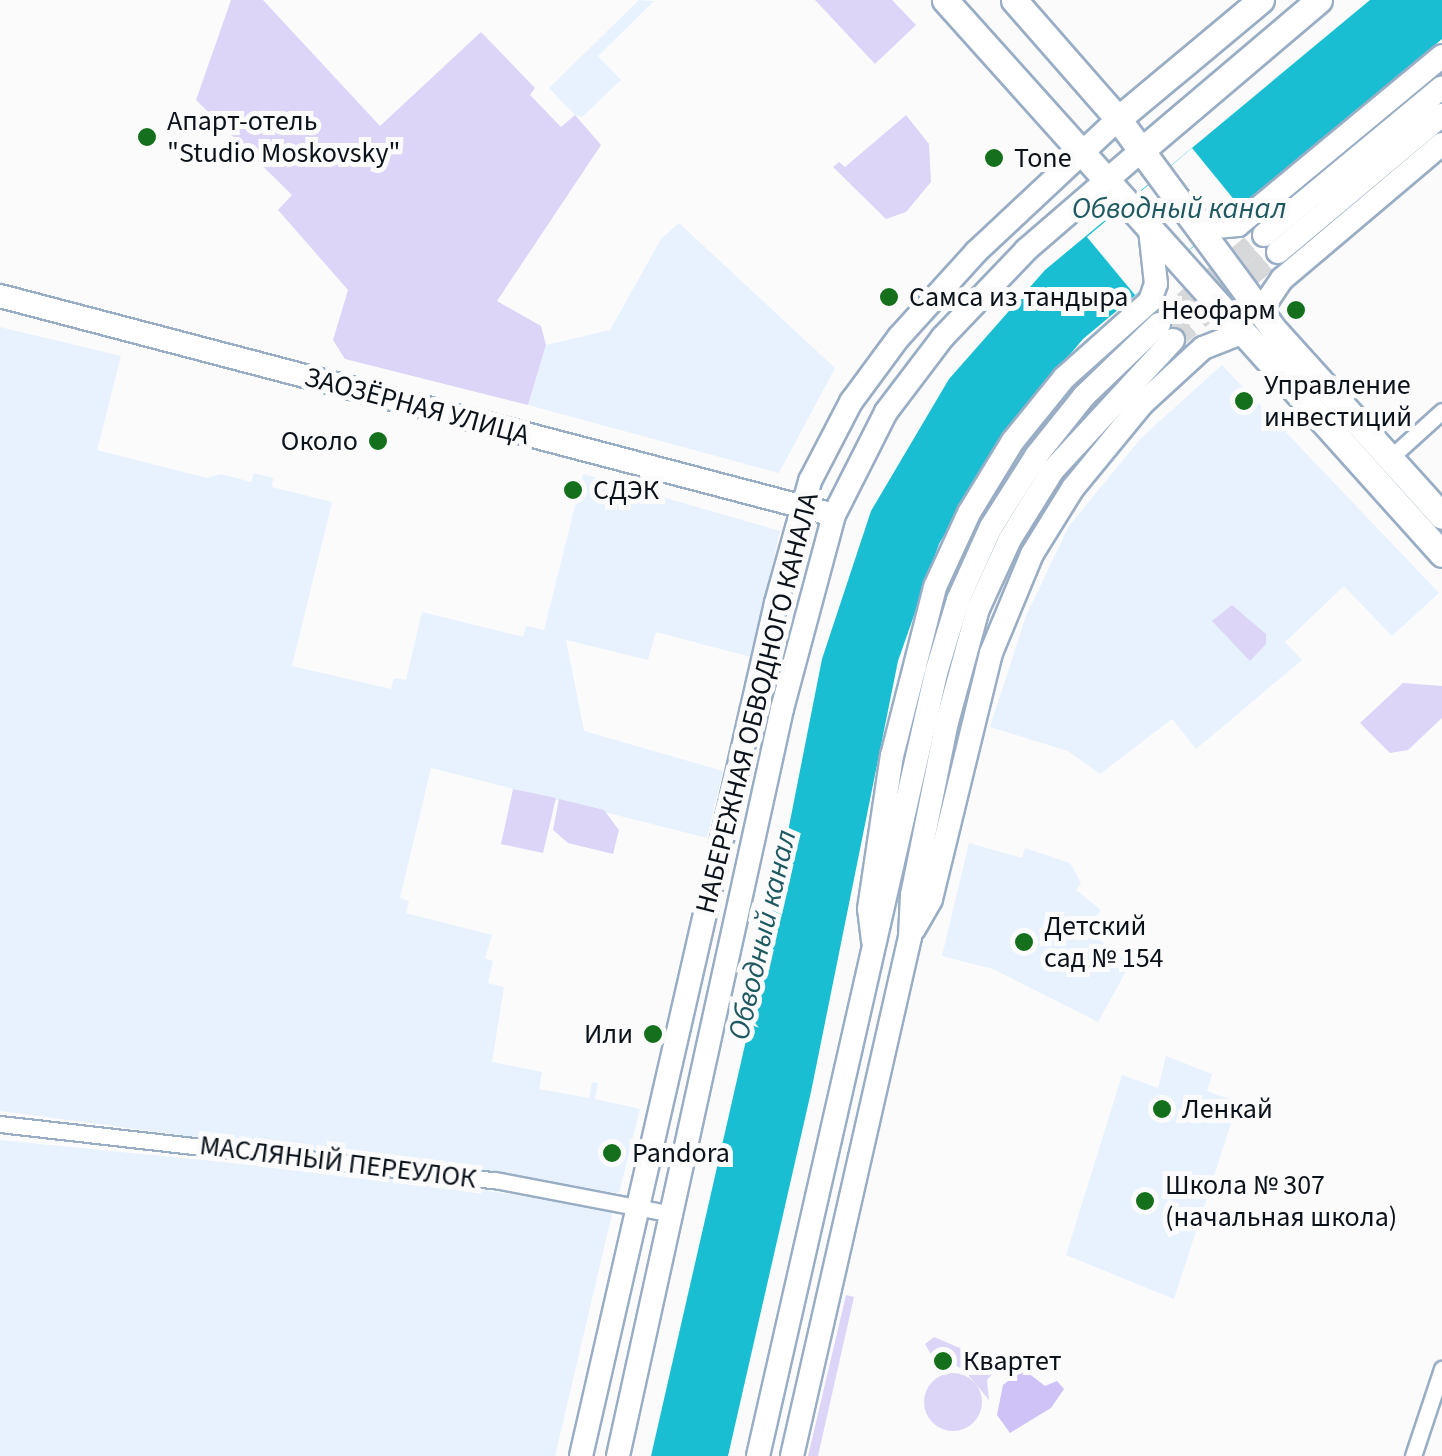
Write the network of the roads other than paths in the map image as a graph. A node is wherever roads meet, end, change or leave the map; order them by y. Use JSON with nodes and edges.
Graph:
{"nodes":[{"id":1,"x":945,"y":0,"type":"edge"},
{"id":2,"x":1014,"y":0,"type":"edge"},
{"id":3,"x":1261,"y":0,"type":"edge"},
{"id":4,"x":1319,"y":0,"type":"edge"},
{"id":5,"x":1442,"y":56,"type":"edge"},
{"id":6,"x":1442,"y":87,"type":"edge"},
{"id":7,"x":1442,"y":115,"type":"edge"},
{"id":8,"x":1118,"y":119,"type":"junction"},
{"id":9,"x":1442,"y":144,"type":"edge"},
{"id":10,"x":1142,"y":150,"type":"junction"},
{"id":11,"x":1080,"y":152,"type":"junction"},
{"id":12,"x":1104,"y":180,"type":"junction"},
{"id":13,"x":1205,"y":227,"type":"junction"},
{"id":14,"x":1150,"y":230,"type":"junction"},
{"id":15,"x":0,"y":296,"type":"edge"},
{"id":16,"x":1261,"y":310,"type":"junction"},
{"id":17,"x":1241,"y":332,"type":"junction"},
{"id":18,"x":1442,"y":411,"type":"edge"},
{"id":19,"x":1390,"y":458,"type":"junction"},
{"id":20,"x":801,"y":507,"type":"junction"},
{"id":21,"x":834,"y":515,"type":"junction"},
{"id":22,"x":1442,"y":516,"type":"edge"},
{"id":23,"x":1442,"y":554,"type":"edge"},
{"id":24,"x":910,"y":937,"type":"junction"},
{"id":25,"x":874,"y":950,"type":"junction"},
{"id":26,"x":0,"y":1124,"type":"edge"},
{"id":27,"x":639,"y":1206,"type":"junction"},
{"id":28,"x":674,"y":1214,"type":"junction"},
{"id":29,"x":1442,"y":1369,"type":"edge"},
{"id":30,"x":581,"y":1456,"type":"edge"},
{"id":31,"x":618,"y":1456,"type":"edge"},
{"id":32,"x":758,"y":1456,"type":"edge"},
{"id":33,"x":792,"y":1456,"type":"edge"},
{"id":34,"x":1413,"y":1456,"type":"edge"}],
"edges":[{"from":1,"to":11,"type":"main road"},
{"from":2,"to":8,"type":"main road"},
{"from":3,"to":8,"type":"main road","name":"НАБЕРЕЖНАЯ ОБВОДНОГО КАНАЛА"},
{"from":4,"to":10,"type":"main road","name":"НАБЕРЕЖНАЯ ОБВОДНОГО КАНАЛА"},
{"from":5,"to":13,"type":"main road"},
{"from":6,"to":7,"type":"main road"},
{"from":8,"to":10,"type":"main road"},
{"from":8,"to":11,"type":"main road","name":"НАБЕРЕЖНАЯ ОБВОДНОГО КАНАЛА"},
{"from":9,"to":16,"type":"main road"},
{"from":10,"to":12,"type":"main road","name":"НАБЕРЕЖНАЯ ОБВОДНОГО КАНАЛА"},
{"from":10,"to":13,"type":"main road"},
{"from":11,"to":12,"type":"main road"},
{"from":11,"to":20,"type":"main road","name":"НАБЕРЕЖНАЯ ОБВОДНОГО КАНАЛА"},
{"from":12,"to":14,"type":"main road"},
{"from":12,"to":21,"type":"main road","name":"НАБЕРЕЖНАЯ ОБВОДНОГО КАНАЛА"},
{"from":13,"to":16,"type":"main road"},
{"from":14,"to":17,"type":"main road"},
{"from":14,"to":25,"type":"main road"},
{"from":15,"to":20,"type":"main road","name":"ЗАОЗЁРНАЯ УЛИЦА"},
{"from":16,"to":19,"type":"main road"},
{"from":17,"to":23,"type":"main road"},
{"from":17,"to":24,"type":"main road"},
{"from":18,"to":19,"type":"street"},
{"from":19,"to":22,"type":"main road"},
{"from":20,"to":21,"type":"main road","name":"ЗАОЗЁРНАЯ УЛИЦА"},
{"from":20,"to":27,"type":"main road","name":"НАБЕРЕЖНАЯ ОБВОДНОГО КАНАЛА"},
{"from":21,"to":28,"type":"main road","name":"НАБЕРЕЖНАЯ ОБВОДНОГО КАНАЛА"},
{"from":24,"to":25,"type":"main road"},
{"from":24,"to":33,"type":"main road"},
{"from":25,"to":32,"type":"main road"},
{"from":26,"to":27,"type":"street","name":"МАСЛЯНЫЙ ПЕРЕУЛОК"},
{"from":27,"to":28,"type":"street","name":"МАСЛЯНЫЙ ПЕРЕУЛОК"},
{"from":27,"to":30,"type":"main road","name":"НАБЕРЕЖНАЯ ОБВОДНОГО КАНАЛА"},
{"from":28,"to":31,"type":"main road","name":"НАБЕРЕЖНАЯ ОБВОДНОГО КАНАЛА"},
{"from":29,"to":34,"type":"street"}]}
